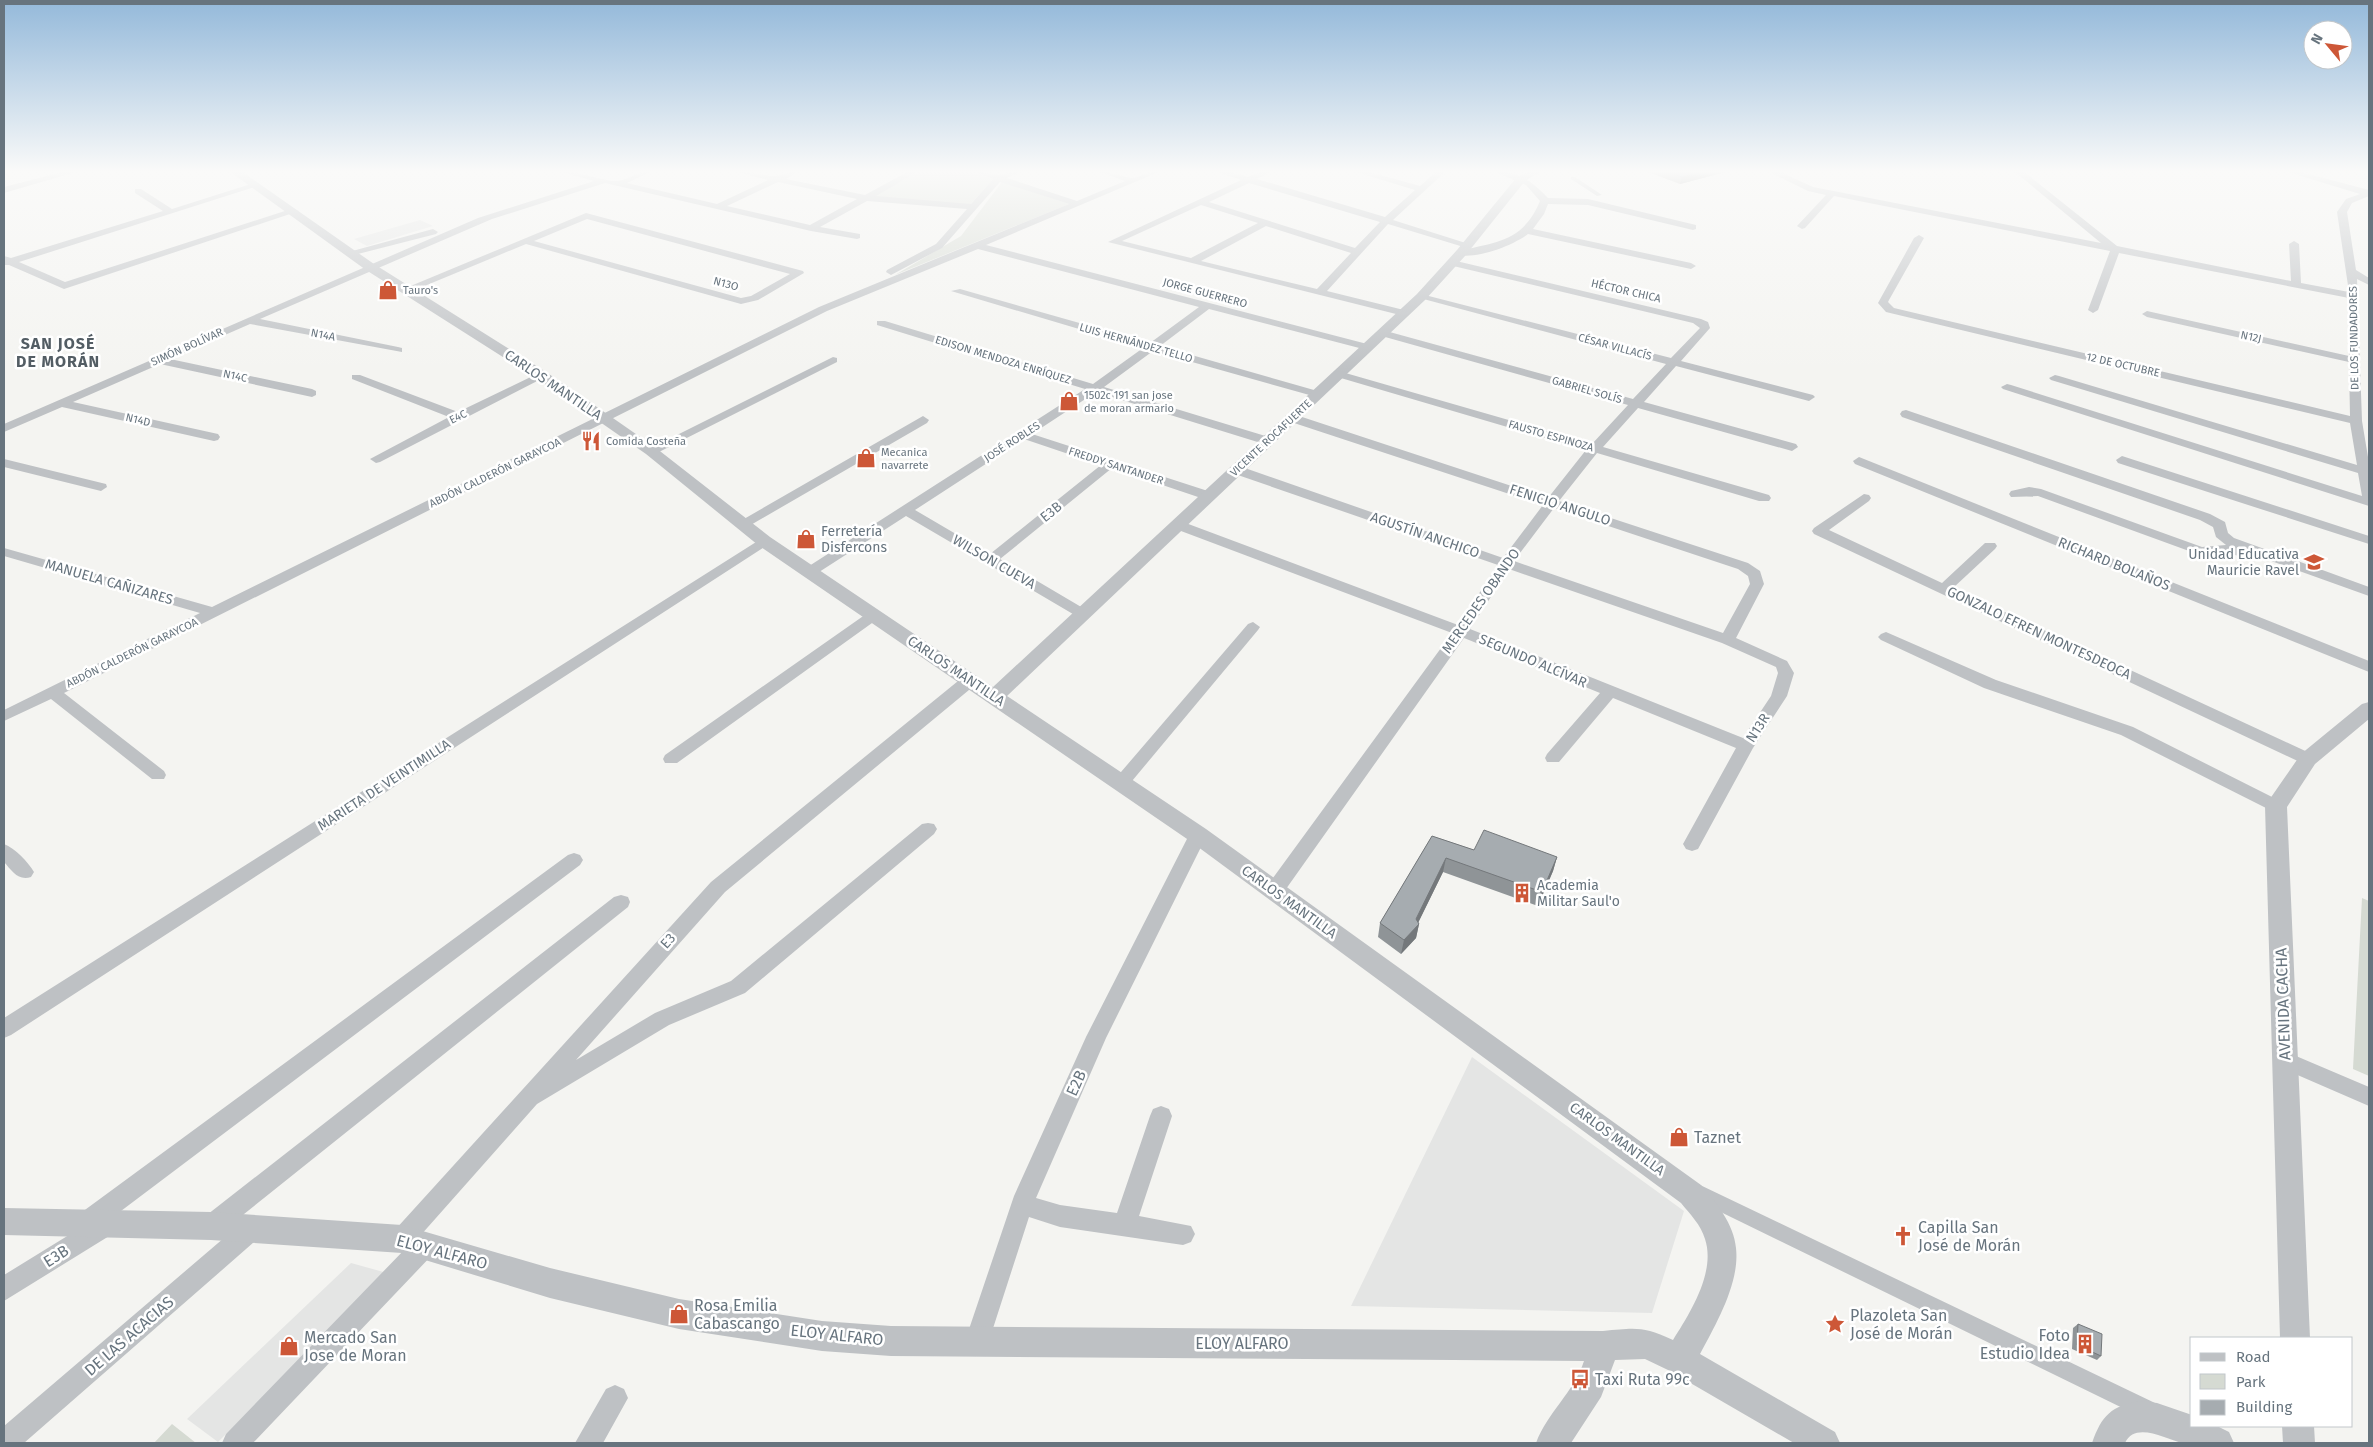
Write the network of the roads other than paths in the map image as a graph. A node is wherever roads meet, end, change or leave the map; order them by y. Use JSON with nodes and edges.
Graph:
{"nodes":[{"id":1,"x":1919,"y":238,"type":"dead end"},
{"id":2,"x":82,"y":239,"type":"edge"},
{"id":3,"x":210,"y":239,"type":"edge"},
{"id":4,"x":331,"y":239,"type":"edge"},
{"id":5,"x":406,"y":239,"type":"edge"},
{"id":6,"x":438,"y":239,"type":"edge"},
{"id":7,"x":531,"y":239,"type":"edge"},
{"id":8,"x":670,"y":239,"type":"edge"},
{"id":9,"x":946,"y":239,"type":"edge"},
{"id":10,"x":997,"y":239,"type":"edge"},
{"id":11,"x":1121,"y":239,"type":"edge"},
{"id":12,"x":1236,"y":239,"type":"edge"},
{"id":13,"x":1314,"y":239,"type":"edge"},
{"id":14,"x":1369,"y":239,"type":"edge"},
{"id":15,"x":1425,"y":239,"type":"edge"},
{"id":16,"x":1473,"y":239,"type":"edge"},
{"id":17,"x":1514,"y":239,"type":"edge"},
{"id":18,"x":1562,"y":239,"type":"edge"},
{"id":19,"x":2058,"y":239,"type":"edge"},
{"id":20,"x":2101,"y":239,"type":"edge"},
{"id":21,"x":2346,"y":239,"type":"edge"},
{"id":22,"x":525,"y":241,"type":"junction"},
{"id":23,"x":2294,"y":244,"type":"dead end"},
{"id":24,"x":979,"y":246,"type":"junction"},
{"id":25,"x":2115,"y":250,"type":"junction"},
{"id":26,"x":1356,"y":252,"type":"junction"},
{"id":27,"x":350,"y":253,"type":"junction"},
{"id":28,"x":1460,"y":254,"type":"junction"},
{"id":29,"x":6,"y":261,"type":"edge"},
{"id":30,"x":1193,"y":261,"type":"junction"},
{"id":31,"x":1691,"y":266,"type":"dead end"},
{"id":32,"x":370,"y":267,"type":"junction"},
{"id":33,"x":2351,"y":271,"type":"junction"},
{"id":34,"x":2369,"y":282,"type":"edge"},
{"id":35,"x":2296,"y":285,"type":"junction"},
{"id":36,"x":406,"y":290,"type":"junction"},
{"id":37,"x":956,"y":291,"type":"dead end"},
{"id":38,"x":1320,"y":292,"type":"junction"},
{"id":39,"x":2356,"y":293,"type":"junction"},
{"id":40,"x":1421,"y":297,"type":"junction"},
{"id":41,"x":1207,"y":306,"type":"junction"},
{"id":42,"x":823,"y":308,"type":"junction"},
{"id":43,"x":2093,"y":310,"type":"dead end"},
{"id":44,"x":1404,"y":313,"type":"junction"},
{"id":45,"x":2147,"y":314,"type":"dead end"},
{"id":46,"x":248,"y":320,"type":"junction"},
{"id":47,"x":881,"y":323,"type":"dead end"},
{"id":48,"x":1705,"y":326,"type":"joint"},
{"id":49,"x":1382,"y":333,"type":"junction"},
{"id":50,"x":1367,"y":347,"type":"junction"},
{"id":51,"x":1151,"y":348,"type":"junction"},
{"id":52,"x":398,"y":350,"type":"dead end"},
{"id":53,"x":158,"y":360,"type":"junction"},
{"id":54,"x":833,"y":360,"type":"dead end"},
{"id":55,"x":2354,"y":360,"type":"junction"},
{"id":56,"x":1675,"y":363,"type":"junction"},
{"id":57,"x":1338,"y":374,"type":"junction"},
{"id":58,"x":541,"y":375,"type":"junction"},
{"id":59,"x":356,"y":377,"type":"dead end"},
{"id":60,"x":2055,"y":378,"type":"dead end"},
{"id":61,"x":2354,"y":379,"type":"junction"},
{"id":62,"x":2369,"y":382,"type":"edge"},
{"id":63,"x":2007,"y":386,"type":"dead end"},
{"id":64,"x":1095,"y":388,"type":"junction"},
{"id":65,"x":312,"y":393,"type":"dead end"},
{"id":66,"x":1317,"y":394,"type":"junction"},
{"id":67,"x":1809,"y":398,"type":"dead end"},
{"id":68,"x":62,"y":403,"type":"junction"},
{"id":69,"x":1635,"y":404,"type":"junction"},
{"id":70,"x":1906,"y":414,"type":"dead end"},
{"id":71,"x":459,"y":417,"type":"junction"},
{"id":72,"x":1292,"y":418,"type":"junction"},
{"id":73,"x":605,"y":419,"type":"junction"},
{"id":74,"x":923,"y":420,"type":"dead end"},
{"id":75,"x":2356,"y":421,"type":"junction"},
{"id":76,"x":4,"y":428,"type":"edge"},
{"id":77,"x":1024,"y":435,"type":"junction"},
{"id":78,"x":214,"y":437,"type":"dead end"},
{"id":79,"x":1268,"y":441,"type":"junction"},
{"id":80,"x":1594,"y":448,"type":"junction"},
{"id":81,"x":1792,"y":448,"type":"dead end"},
{"id":82,"x":650,"y":451,"type":"junction"},
{"id":83,"x":376,"y":459,"type":"dead end"},
{"id":84,"x":2122,"y":460,"type":"dead end"},
{"id":85,"x":1858,"y":461,"type":"dead end"},
{"id":86,"x":4,"y":463,"type":"edge"},
{"id":87,"x":1110,"y":464,"type":"junction"},
{"id":88,"x":1236,"y":470,"type":"junction"},
{"id":89,"x":2364,"y":471,"type":"junction"},
{"id":90,"x":100,"y":487,"type":"dead end"},
{"id":91,"x":2016,"y":494,"type":"dead end"},
{"id":92,"x":1209,"y":496,"type":"junction"},
{"id":93,"x":1764,"y":498,"type":"dead end"},
{"id":94,"x":1864,"y":498,"type":"dead end"},
{"id":95,"x":2369,"y":501,"type":"edge"},
{"id":96,"x":1552,"y":502,"type":"junction"},
{"id":97,"x":906,"y":510,"type":"junction"},
{"id":98,"x":744,"y":523,"type":"junction"},
{"id":99,"x":1178,"y":525,"type":"junction"},
{"id":100,"x":2369,"y":540,"type":"edge"},
{"id":101,"x":764,"y":541,"type":"junction"},
{"id":102,"x":1990,"y":546,"type":"dead end"},
{"id":103,"x":4,"y":552,"type":"edge"},
{"id":104,"x":991,"y":560,"type":"junction"},
{"id":105,"x":1506,"y":563,"type":"junction"},
{"id":106,"x":812,"y":571,"type":"junction"},
{"id":107,"x":1944,"y":588,"type":"junction"},
{"id":108,"x":2369,"y":592,"type":"edge"},
{"id":109,"x":2369,"y":598,"type":"edge"},
{"id":110,"x":214,"y":612,"type":"junction"},
{"id":111,"x":1083,"y":614,"type":"junction"},
{"id":112,"x":874,"y":615,"type":"junction"},
{"id":113,"x":1253,"y":627,"type":"dead end"},
{"id":114,"x":1461,"y":631,"type":"junction"},
{"id":115,"x":1886,"y":637,"type":"dead end"},
{"id":116,"x":1728,"y":640,"type":"junction"},
{"id":117,"x":2369,"y":667,"type":"edge"},
{"id":118,"x":969,"y":681,"type":"junction"},
{"id":119,"x":53,"y":692,"type":"junction"},
{"id":120,"x":1609,"y":692,"type":"junction"},
{"id":121,"x":994,"y":697,"type":"junction"},
{"id":122,"x":2369,"y":709,"type":"edge"},
{"id":123,"x":4,"y":716,"type":"edge"},
{"id":124,"x":1746,"y":746,"type":"junction"},
{"id":125,"x":1553,"y":758,"type":"dead end"},
{"id":126,"x":671,"y":759,"type":"dead end"},
{"id":127,"x":2308,"y":759,"type":"junction"},
{"id":128,"x":158,"y":775,"type":"dead end"},
{"id":129,"x":1121,"y":783,"type":"junction"},
{"id":130,"x":2276,"y":806,"type":"junction"},
{"id":131,"x":928,"y":829,"type":"dead end"},
{"id":132,"x":1198,"y":835,"type":"junction"},
{"id":133,"x":1692,"y":844,"type":"dead end"},
{"id":134,"x":4,"y":851,"type":"edge"},
{"id":135,"x":574,"y":860,"type":"dead end"},
{"id":136,"x":24,"y":872,"type":"dead end"},
{"id":137,"x":1274,"y":891,"type":"junction"},
{"id":138,"x":620,"y":902,"type":"dead end"},
{"id":139,"x":4,"y":1029,"type":"edge"},
{"id":140,"x":2284,"y":1060,"type":"junction"},
{"id":141,"x":2369,"y":1097,"type":"edge"},
{"id":142,"x":521,"y":1104,"type":"junction"},
{"id":143,"x":1161,"y":1116,"type":"dead end"},
{"id":144,"x":1673,"y":1180,"type":"junction"},
{"id":145,"x":1022,"y":1204,"type":"junction"},
{"id":146,"x":4,"y":1222,"type":"edge"},
{"id":147,"x":97,"y":1223,"type":"junction"},
{"id":148,"x":212,"y":1226,"type":"junction"},
{"id":149,"x":1125,"y":1226,"type":"junction"},
{"id":150,"x":253,"y":1228,"type":"junction"},
{"id":151,"x":1183,"y":1234,"type":"dead end"},
{"id":152,"x":414,"y":1242,"type":"junction"},
{"id":153,"x":4,"y":1289,"type":"edge"},
{"id":154,"x":2295,"y":1337,"type":"edge"},
{"id":155,"x":977,"y":1341,"type":"junction"},
{"id":156,"x":1603,"y":1346,"type":"junction"},
{"id":157,"x":1679,"y":1359,"type":"junction"},
{"id":158,"x":615,"y":1398,"type":"dead end"},
{"id":159,"x":2166,"y":1419,"type":"junction"},
{"id":160,"x":2298,"y":1427,"type":"edge"},
{"id":161,"x":240,"y":1442,"type":"edge"},
{"id":162,"x":4,"y":1443,"type":"edge"},
{"id":163,"x":588,"y":1443,"type":"edge"},
{"id":164,"x":1552,"y":1443,"type":"edge"},
{"id":165,"x":1824,"y":1443,"type":"edge"},
{"id":166,"x":2108,"y":1443,"type":"edge"},
{"id":167,"x":2218,"y":1443,"type":"edge"},
{"id":168,"x":2299,"y":1443,"type":"edge"}],
"edges":[{"from":1,"to":75,"type":"street","name":"12 DE OCTUBRE"},
{"from":2,"to":29,"type":"street"},
{"from":3,"to":29,"type":"street"},
{"from":4,"to":27,"type":"street","name":"CARLOS MANTILLA"},
{"from":5,"to":27,"type":"street"},
{"from":6,"to":32,"type":"street","name":"SIMÓN BOLÍVAR"},
{"from":7,"to":22,"type":"street","name":"N13O"},
{"from":8,"to":22,"type":"street","name":"N13O"},
{"from":9,"to":42,"type":"street"},
{"from":10,"to":24,"type":"street","name":"ABDÓN CALDERÓN GARAYCOA"},
{"from":11,"to":30,"type":"street"},
{"from":12,"to":30,"type":"street"},
{"from":13,"to":26,"type":"street"},
{"from":14,"to":26,"type":"street"},
{"from":15,"to":28,"type":"street","name":"HÉCTOR CHICA"},
{"from":16,"to":28,"type":"street","name":"VICENTE ROCAFUERTE"},
{"from":17,"to":28,"type":"street"},
{"from":18,"to":31,"type":"street"},
{"from":19,"to":25,"type":"street"},
{"from":20,"to":25,"type":"street"},
{"from":21,"to":33,"type":"street","name":"DE LOS FUNDADORES"},
{"from":22,"to":36,"type":"street"},
{"from":23,"to":35,"type":"street"},
{"from":24,"to":41,"type":"street","name":"JORGE GUERRERO"},
{"from":24,"to":42,"type":"street","name":"ABDÓN CALDERÓN GARAYCOA"},
{"from":25,"to":35,"type":"street"},
{"from":25,"to":43,"type":"street"},
{"from":26,"to":38,"type":"street"},
{"from":27,"to":32,"type":"street","name":"CARLOS MANTILLA"},
{"from":28,"to":40,"type":"street","name":"VICENTE ROCAFUERTE"},
{"from":28,"to":48,"type":"street","name":"HÉCTOR CHICA"},
{"from":30,"to":38,"type":"street"},
{"from":32,"to":36,"type":"street","name":"CARLOS MANTILLA"},
{"from":32,"to":46,"type":"street","name":"SIMÓN BOLÍVAR"},
{"from":33,"to":34,"type":"street"},
{"from":33,"to":39,"type":"street","name":"DE LOS FUNDADORES"},
{"from":35,"to":39,"type":"street"},
{"from":36,"to":58,"type":"street","name":"CARLOS MANTILLA"},
{"from":37,"to":51,"type":"street","name":"LUIS HERNÁNDEZ TELLO"},
{"from":38,"to":44,"type":"street"},
{"from":39,"to":55,"type":"street","name":"DE LOS FUNDADORES"},
{"from":40,"to":44,"type":"street","name":"VICENTE ROCAFUERTE"},
{"from":40,"to":56,"type":"street","name":"CÉSAR VILLACÍS"},
{"from":41,"to":50,"type":"street","name":"JORGE GUERRERO"},
{"from":41,"to":51,"type":"street","name":"JOSÉ ROBLES"},
{"from":42,"to":73,"type":"street","name":"ABDÓN CALDERÓN GARAYCOA"},
{"from":44,"to":49,"type":"street","name":"VICENTE ROCAFUERTE"},
{"from":45,"to":55,"type":"street","name":"N12J"},
{"from":46,"to":52,"type":"street","name":"N14A"},
{"from":46,"to":53,"type":"street","name":"SIMÓN BOLÍVAR"},
{"from":47,"to":64,"type":"street","name":"EDISON MENDOZA ENRÍQUEZ"},
{"from":48,"to":56,"type":"street","name":"MERCEDES OBANDO"},
{"from":49,"to":50,"type":"street","name":"VICENTE ROCAFUERTE"},
{"from":49,"to":69,"type":"street","name":"GABRIEL SOLÍS"},
{"from":50,"to":57,"type":"street","name":"VICENTE ROCAFUERTE"},
{"from":51,"to":64,"type":"street","name":"JOSÉ ROBLES"},
{"from":51,"to":66,"type":"street","name":"LUIS HERNÁNDEZ TELLO"},
{"from":53,"to":65,"type":"street","name":"N14C"},
{"from":53,"to":68,"type":"street","name":"SIMÓN BOLÍVAR"},
{"from":54,"to":82,"type":"street"},
{"from":55,"to":61,"type":"street","name":"DE LOS FUNDADORES"},
{"from":56,"to":67,"type":"street","name":"CÉSAR VILLACÍS"},
{"from":56,"to":69,"type":"street","name":"MERCEDES OBANDO"},
{"from":57,"to":66,"type":"street","name":"VICENTE ROCAFUERTE"},
{"from":57,"to":80,"type":"street","name":"FAUSTO ESPINOZA"},
{"from":58,"to":71,"type":"street","name":"E4C"},
{"from":58,"to":73,"type":"street","name":"CARLOS MANTILLA"},
{"from":59,"to":71,"type":"street"},
{"from":60,"to":89,"type":"street"},
{"from":61,"to":62,"type":"street"},
{"from":61,"to":75,"type":"street","name":"DE LOS FUNDADORES"},
{"from":63,"to":95,"type":"street"},
{"from":64,"to":77,"type":"street","name":"JOSÉ ROBLES"},
{"from":64,"to":79,"type":"street","name":"EDISON MENDOZA ENRÍQUEZ"},
{"from":66,"to":72,"type":"street","name":"VICENTE ROCAFUERTE"},
{"from":68,"to":76,"type":"street","name":"SIMÓN BOLÍVAR"},
{"from":68,"to":78,"type":"street","name":"N14D"},
{"from":69,"to":80,"type":"street","name":"MERCEDES OBANDO"},
{"from":69,"to":81,"type":"street","name":"GABRIEL SOLÍS"},
{"from":70,"to":108,"type":"street"},
{"from":71,"to":83,"type":"street","name":"E4C"},
{"from":72,"to":79,"type":"street","name":"VICENTE ROCAFUERTE"},
{"from":72,"to":96,"type":"street","name":"FENICIO ANGULO"},
{"from":73,"to":82,"type":"street","name":"CARLOS MANTILLA"},
{"from":73,"to":110,"type":"street","name":"ABDÓN CALDERÓN GARAYCOA"},
{"from":74,"to":98,"type":"street"},
{"from":75,"to":89,"type":"street","name":"DE LOS FUNDADORES"},
{"from":77,"to":87,"type":"street","name":"FREDDY SANTANDER"},
{"from":77,"to":97,"type":"street","name":"JOSÉ ROBLES"},
{"from":79,"to":88,"type":"street","name":"VICENTE ROCAFUERTE"},
{"from":80,"to":93,"type":"street","name":"FAUSTO ESPINOZA"},
{"from":80,"to":96,"type":"street","name":"MERCEDES OBANDO"},
{"from":82,"to":98,"type":"street","name":"CARLOS MANTILLA"},
{"from":84,"to":100,"type":"street"},
{"from":85,"to":117,"type":"street","name":"RICHARD BOLAÑOS"},
{"from":86,"to":90,"type":"street"},
{"from":87,"to":92,"type":"street","name":"FREDDY SANTANDER"},
{"from":87,"to":104,"type":"street","name":"E3B"},
{"from":88,"to":92,"type":"street","name":"VICENTE ROCAFUERTE"},
{"from":88,"to":105,"type":"street","name":"AGUSTÍN ANCHICO"},
{"from":89,"to":95,"type":"street","name":"DE LOS FUNDADORES"},
{"from":91,"to":109,"type":"street"},
{"from":92,"to":99,"type":"street","name":"VICENTE ROCAFUERTE"},
{"from":94,"to":107,"type":"street","name":"GONZALO EFREN MONTESDEOCA"},
{"from":96,"to":105,"type":"street","name":"MERCEDES OBANDO"},
{"from":96,"to":116,"type":"street","name":"FENICIO ANGULO"},
{"from":97,"to":104,"type":"street","name":"WILSON CUEVA"},
{"from":97,"to":106,"type":"street","name":"JOSÉ ROBLES"},
{"from":98,"to":101,"type":"street","name":"CARLOS MANTILLA"},
{"from":99,"to":111,"type":"street","name":"VICENTE ROCAFUERTE"},
{"from":99,"to":114,"type":"street","name":"SEGUNDO ALCÍVAR"},
{"from":101,"to":106,"type":"street","name":"CARLOS MANTILLA"},
{"from":101,"to":139,"type":"street","name":"MARIETA DE VEINTIMILLA"},
{"from":102,"to":107,"type":"street"},
{"from":103,"to":110,"type":"street","name":"MANUELA CAÑIZARES"},
{"from":104,"to":111,"type":"street","name":"WILSON CUEVA"},
{"from":105,"to":114,"type":"street","name":"MERCEDES OBANDO"},
{"from":105,"to":116,"type":"street","name":"AGUSTÍN ANCHICO"},
{"from":106,"to":112,"type":"street","name":"CARLOS MANTILLA"},
{"from":107,"to":127,"type":"street","name":"GONZALO EFREN MONTESDEOCA"},
{"from":110,"to":119,"type":"street","name":"ABDÓN CALDERÓN GARAYCOA"},
{"from":111,"to":121,"type":"street","name":"VICENTE ROCAFUERTE"},
{"from":112,"to":118,"type":"street","name":"CARLOS MANTILLA"},
{"from":112,"to":126,"type":"street"},
{"from":113,"to":129,"type":"street"},
{"from":114,"to":120,"type":"street","name":"SEGUNDO ALCÍVAR"},
{"from":114,"to":137,"type":"street","name":"MERCEDES OBANDO"},
{"from":115,"to":130,"type":"street"},
{"from":116,"to":124,"type":"street","name":"N13R"},
{"from":118,"to":121,"type":"street","name":"CARLOS MANTILLA"},
{"from":118,"to":142,"type":"street","name":"E3"},
{"from":119,"to":123,"type":"street","name":"ABDÓN CALDERÓN GARAYCOA"},
{"from":119,"to":128,"type":"street"},
{"from":120,"to":124,"type":"street","name":"SEGUNDO ALCÍVAR"},
{"from":120,"to":125,"type":"street"},
{"from":121,"to":129,"type":"street","name":"CARLOS MANTILLA"},
{"from":122,"to":127,"type":"street"},
{"from":124,"to":133,"type":"street","name":"N13R"},
{"from":127,"to":130,"type":"street"},
{"from":129,"to":132,"type":"street","name":"CARLOS MANTILLA"},
{"from":130,"to":140,"type":"street","name":"AVENIDA CACHA"},
{"from":131,"to":142,"type":"street"},
{"from":132,"to":137,"type":"street","name":"CARLOS MANTILLA"},
{"from":132,"to":145,"type":"street","name":"E2B"},
{"from":134,"to":136,"type":"street"},
{"from":135,"to":147,"type":"street","name":"E3B"},
{"from":137,"to":144,"type":"street","name":"CARLOS MANTILLA"},
{"from":138,"to":148,"type":"street"},
{"from":140,"to":141,"type":"street"},
{"from":140,"to":154,"type":"street","name":"AVENIDA CACHA"},
{"from":142,"to":152,"type":"street","name":"E3"},
{"from":143,"to":149,"type":"street"},
{"from":144,"to":157,"type":"street","name":"CARLOS MANTILLA"},
{"from":144,"to":159,"type":"street"},
{"from":145,"to":149,"type":"street"},
{"from":145,"to":155,"type":"street","name":"E2B"},
{"from":146,"to":147,"type":"street","name":"ELOY ALFARO"},
{"from":147,"to":148,"type":"street","name":"ELOY ALFARO"},
{"from":147,"to":153,"type":"street","name":"E3B"},
{"from":148,"to":150,"type":"street","name":"ELOY ALFARO"},
{"from":149,"to":151,"type":"street"},
{"from":150,"to":152,"type":"street","name":"ELOY ALFARO"},
{"from":150,"to":162,"type":"street","name":"DE LAS ACACIAS"},
{"from":152,"to":155,"type":"street","name":"ELOY ALFARO"},
{"from":152,"to":161,"type":"street","name":"E3"},
{"from":155,"to":156,"type":"street","name":"ELOY ALFARO"},
{"from":156,"to":157,"type":"street","name":"ELOY ALFARO"},
{"from":156,"to":164,"type":"street"},
{"from":157,"to":165,"type":"street","name":"ELOY ALFARO"},
{"from":158,"to":163,"type":"street"},
{"from":159,"to":166,"type":"street"},
{"from":159,"to":167,"type":"street"},
{"from":160,"to":168,"type":"street"}]}
